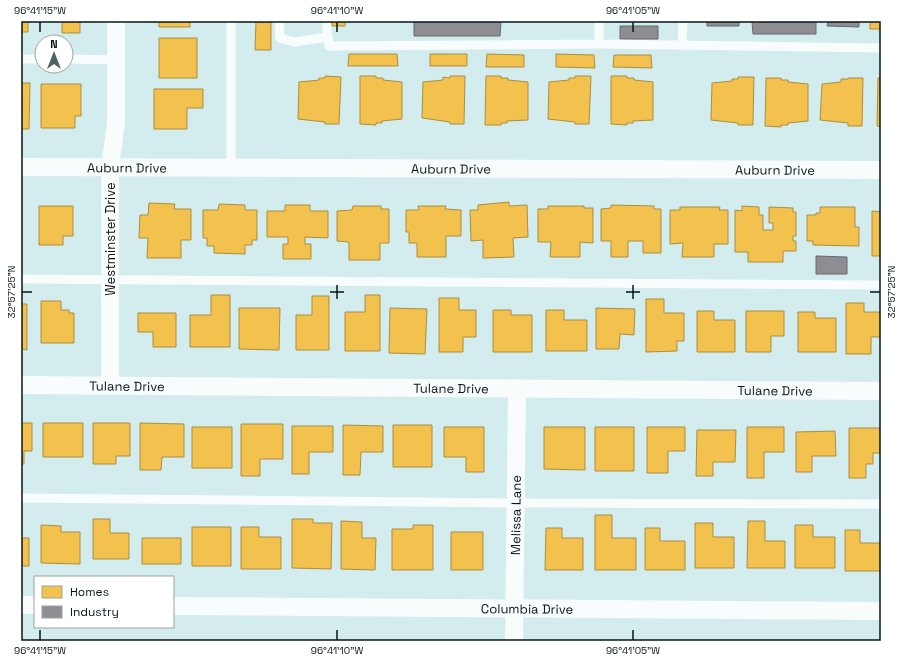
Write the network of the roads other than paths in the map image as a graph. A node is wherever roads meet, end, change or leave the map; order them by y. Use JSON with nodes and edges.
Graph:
{"nodes":[{"id":1,"x":116,"y":21,"type":"edge"},
{"id":2,"x":231,"y":21,"type":"edge"},
{"id":3,"x":279,"y":21,"type":"edge"},
{"id":4,"x":326,"y":21,"type":"edge"},
{"id":5,"x":599,"y":21,"type":"edge"},
{"id":6,"x":683,"y":21,"type":"edge"},
{"id":7,"x":328,"y":37,"type":"junction"},
{"id":8,"x":599,"y":44,"type":"junction"},
{"id":9,"x":682,"y":46,"type":"junction"},
{"id":10,"x":881,"y":48,"type":"edge"},
{"id":11,"x":21,"y":59,"type":"edge"},
{"id":12,"x":34,"y":59,"type":"edge"},
{"id":13,"x":74,"y":60,"type":"edge"},
{"id":14,"x":116,"y":60,"type":"junction"},
{"id":15,"x":21,"y":167,"type":"edge"},
{"id":16,"x":110,"y":167,"type":"junction"},
{"id":17,"x":231,"y":167,"type":"junction"},
{"id":18,"x":881,"y":170,"type":"edge"},
{"id":19,"x":21,"y":279,"type":"edge"},
{"id":20,"x":110,"y":280,"type":"junction"},
{"id":21,"x":881,"y":285,"type":"edge"},
{"id":22,"x":21,"y":385,"type":"edge"},
{"id":23,"x":110,"y":386,"type":"junction"},
{"id":24,"x":517,"y":388,"type":"junction"},
{"id":25,"x":881,"y":391,"type":"edge"},
{"id":26,"x":21,"y":498,"type":"edge"},
{"id":27,"x":516,"y":503,"type":"junction"},
{"id":28,"x":881,"y":504,"type":"edge"},
{"id":29,"x":21,"y":605,"type":"edge"},
{"id":30,"x":34,"y":605,"type":"edge"},
{"id":31,"x":174,"y":606,"type":"edge"},
{"id":32,"x":515,"y":607,"type":"junction"},
{"id":33,"x":881,"y":611,"type":"edge"},
{"id":34,"x":514,"y":641,"type":"edge"}],
"edges":[{"from":1,"to":14,"type":"street","name":"Westminster Drive"},
{"from":2,"to":17,"type":"lane"},
{"from":3,"to":7,"type":"lane"},
{"from":4,"to":7,"type":"lane"},
{"from":5,"to":8,"type":"lane"},
{"from":6,"to":9,"type":"lane"},
{"from":7,"to":8,"type":"lane"},
{"from":8,"to":9,"type":"lane"},
{"from":9,"to":10,"type":"lane"},
{"from":11,"to":12,"type":"lane"},
{"from":13,"to":14,"type":"lane"},
{"from":14,"to":16,"type":"street","name":"Westminster Drive"},
{"from":15,"to":16,"type":"street","name":"Auburn Drive"},
{"from":16,"to":17,"type":"street","name":"Auburn Drive"},
{"from":16,"to":20,"type":"street","name":"Westminster Drive"},
{"from":17,"to":18,"type":"street","name":"Auburn Drive"},
{"from":19,"to":20,"type":"lane"},
{"from":20,"to":21,"type":"lane"},
{"from":20,"to":23,"type":"street","name":"Westminster Drive"},
{"from":22,"to":23,"type":"street","name":"Tulane Drive"},
{"from":23,"to":24,"type":"street","name":"Tulane Drive"},
{"from":24,"to":25,"type":"street","name":"Tulane Drive"},
{"from":24,"to":27,"type":"street","name":"Melissa Lane"},
{"from":26,"to":27,"type":"lane"},
{"from":27,"to":28,"type":"lane"},
{"from":27,"to":32,"type":"street","name":"Melissa Lane"},
{"from":29,"to":30,"type":"street"},
{"from":31,"to":32,"type":"street","name":"Columbia Drive"},
{"from":32,"to":33,"type":"street","name":"Columbia Drive"},
{"from":32,"to":34,"type":"street","name":"Melissa Lane"}]}
